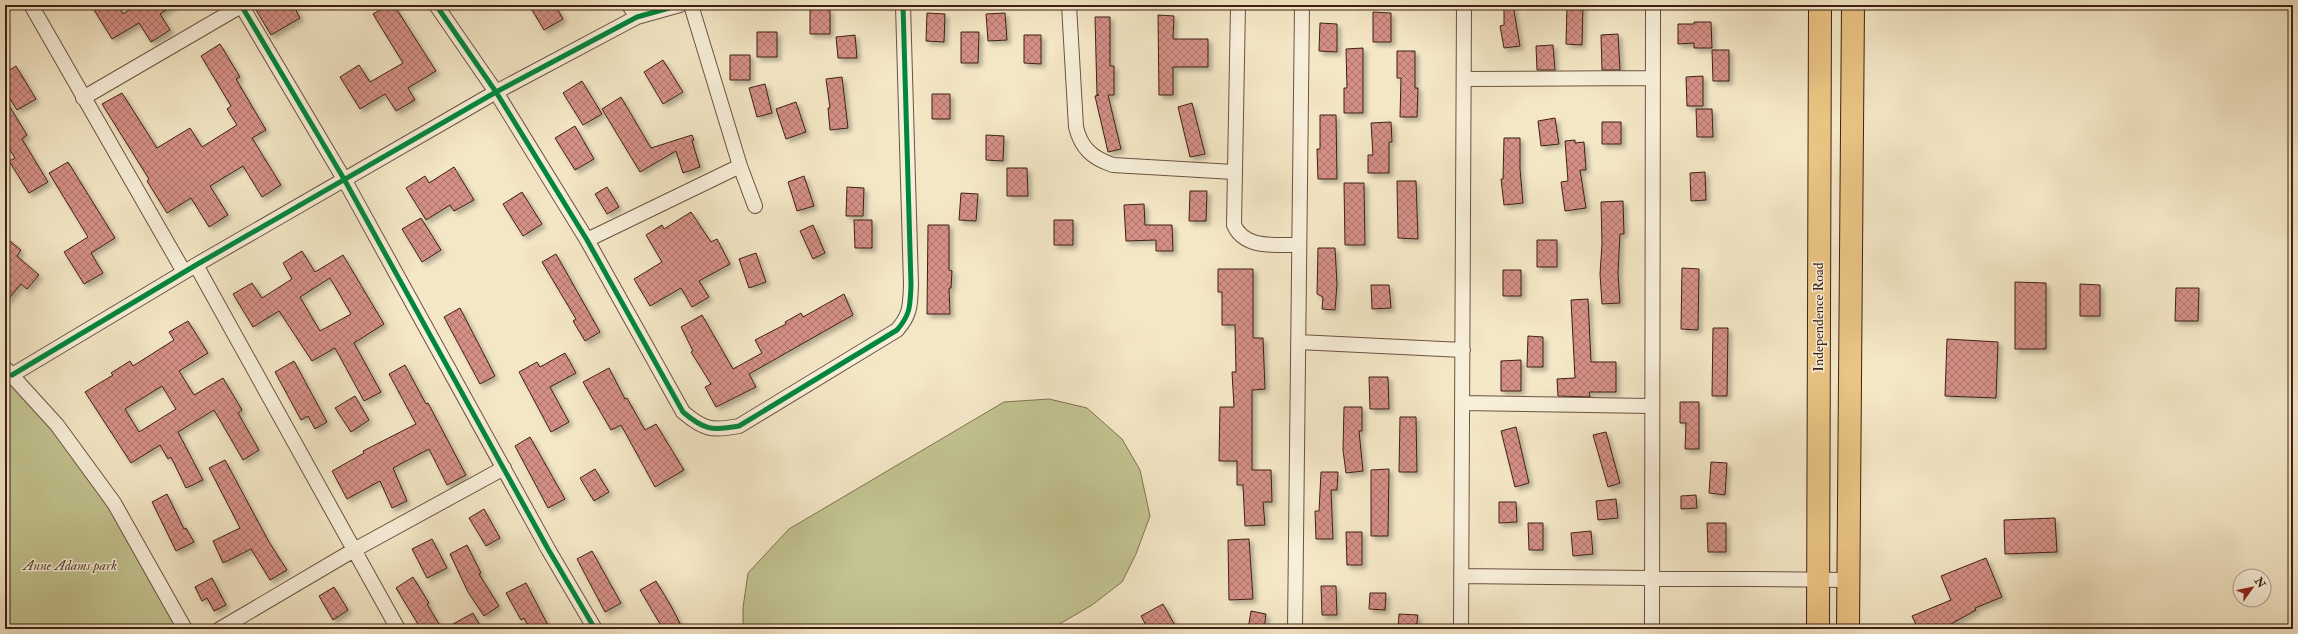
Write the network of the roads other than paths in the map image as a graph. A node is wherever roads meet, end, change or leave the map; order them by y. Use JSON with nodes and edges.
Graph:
{"nodes":[{"id":1,"x":31,"y":5,"type":"edge"},
{"id":2,"x":241,"y":5,"type":"edge"},
{"id":3,"x":436,"y":5,"type":"edge"},
{"id":4,"x":629,"y":5,"type":"edge"},
{"id":5,"x":680,"y":5,"type":"edge"},
{"id":6,"x":691,"y":5,"type":"edge"},
{"id":7,"x":903,"y":5,"type":"edge"},
{"id":8,"x":1069,"y":5,"type":"edge"},
{"id":9,"x":1238,"y":5,"type":"edge"},
{"id":10,"x":1302,"y":5,"type":"edge"},
{"id":11,"x":1464,"y":5,"type":"edge"},
{"id":12,"x":1653,"y":5,"type":"edge"},
{"id":13,"x":1820,"y":5,"type":"edge"},
{"id":14,"x":1853,"y":5,"type":"edge"},
{"id":15,"x":637,"y":17,"type":"junction"},
{"id":16,"x":1652,"y":78,"type":"junction"},
{"id":17,"x":1464,"y":79,"type":"junction"},
{"id":18,"x":496,"y":92,"type":"junction"},
{"id":19,"x":83,"y":98,"type":"junction"},
{"id":20,"x":740,"y":166,"type":"junction"},
{"id":21,"x":1234,"y":172,"type":"junction"},
{"id":22,"x":344,"y":179,"type":"junction"},
{"id":23,"x":755,"y":206,"type":"dead end"},
{"id":24,"x":587,"y":240,"type":"junction"},
{"id":25,"x":1299,"y":245,"type":"junction"},
{"id":26,"x":190,"y":268,"type":"junction"},
{"id":27,"x":1818,"y":339,"type":"junction"},
{"id":28,"x":1850,"y":340,"type":"junction"},
{"id":29,"x":1298,"y":342,"type":"junction"},
{"id":30,"x":1463,"y":350,"type":"junction"},
{"id":31,"x":8,"y":371,"type":"edge"},
{"id":32,"x":1463,"y":403,"type":"junction"},
{"id":33,"x":1651,"y":406,"type":"junction"},
{"id":34,"x":504,"y":468,"type":"junction"},
{"id":35,"x":354,"y":550,"type":"junction"},
{"id":36,"x":1461,"y":576,"type":"junction"},
{"id":37,"x":1653,"y":578,"type":"junction"},
{"id":38,"x":1816,"y":580,"type":"junction"},
{"id":39,"x":1848,"y":580,"type":"junction"},
{"id":40,"x":185,"y":629,"type":"edge"},
{"id":41,"x":220,"y":629,"type":"edge"},
{"id":42,"x":398,"y":629,"type":"edge"},
{"id":43,"x":595,"y":629,"type":"edge"},
{"id":44,"x":1295,"y":629,"type":"edge"},
{"id":45,"x":1461,"y":629,"type":"edge"},
{"id":46,"x":1652,"y":629,"type":"edge"},
{"id":47,"x":1818,"y":629,"type":"edge"},
{"id":48,"x":1848,"y":629,"type":"edge"}],
"edges":[{"from":1,"to":19,"type":"street"},
{"from":2,"to":19,"type":"street"},
{"from":2,"to":22,"type":"street"},
{"from":3,"to":18,"type":"street"},
{"from":4,"to":15,"type":"street"},
{"from":5,"to":15,"type":"street"},
{"from":6,"to":20,"type":"street"},
{"from":7,"to":24,"type":"street"},
{"from":8,"to":21,"type":"street"},
{"from":9,"to":21,"type":"street"},
{"from":10,"to":25,"type":"street"},
{"from":11,"to":17,"type":"street"},
{"from":12,"to":16,"type":"street"},
{"from":13,"to":27,"type":"main road","name":"Independence Road"},
{"from":14,"to":28,"type":"main road"},
{"from":15,"to":18,"type":"street"},
{"from":16,"to":17,"type":"street"},
{"from":16,"to":33,"type":"street"},
{"from":17,"to":30,"type":"street"},
{"from":18,"to":22,"type":"street"},
{"from":18,"to":24,"type":"street"},
{"from":19,"to":26,"type":"street"},
{"from":20,"to":23,"type":"street"},
{"from":20,"to":24,"type":"street"},
{"from":21,"to":25,"type":"street"},
{"from":22,"to":26,"type":"street"},
{"from":22,"to":34,"type":"street"},
{"from":25,"to":29,"type":"street"},
{"from":26,"to":31,"type":"street"},
{"from":26,"to":35,"type":"street"},
{"from":27,"to":28,"type":"main road"},
{"from":27,"to":38,"type":"main road","name":"Independence Road"},
{"from":28,"to":39,"type":"main road"},
{"from":29,"to":30,"type":"street"},
{"from":29,"to":44,"type":"street"},
{"from":30,"to":32,"type":"street"},
{"from":31,"to":40,"type":"street"},
{"from":32,"to":33,"type":"street"},
{"from":32,"to":36,"type":"street"},
{"from":33,"to":37,"type":"street"},
{"from":34,"to":35,"type":"street"},
{"from":34,"to":43,"type":"street"},
{"from":35,"to":41,"type":"street"},
{"from":35,"to":42,"type":"street"},
{"from":36,"to":37,"type":"street"},
{"from":36,"to":45,"type":"street"},
{"from":37,"to":38,"type":"street"},
{"from":37,"to":46,"type":"street"},
{"from":38,"to":39,"type":"street"},
{"from":38,"to":47,"type":"main road","name":"Independence Road"},
{"from":39,"to":48,"type":"main road"}]}
